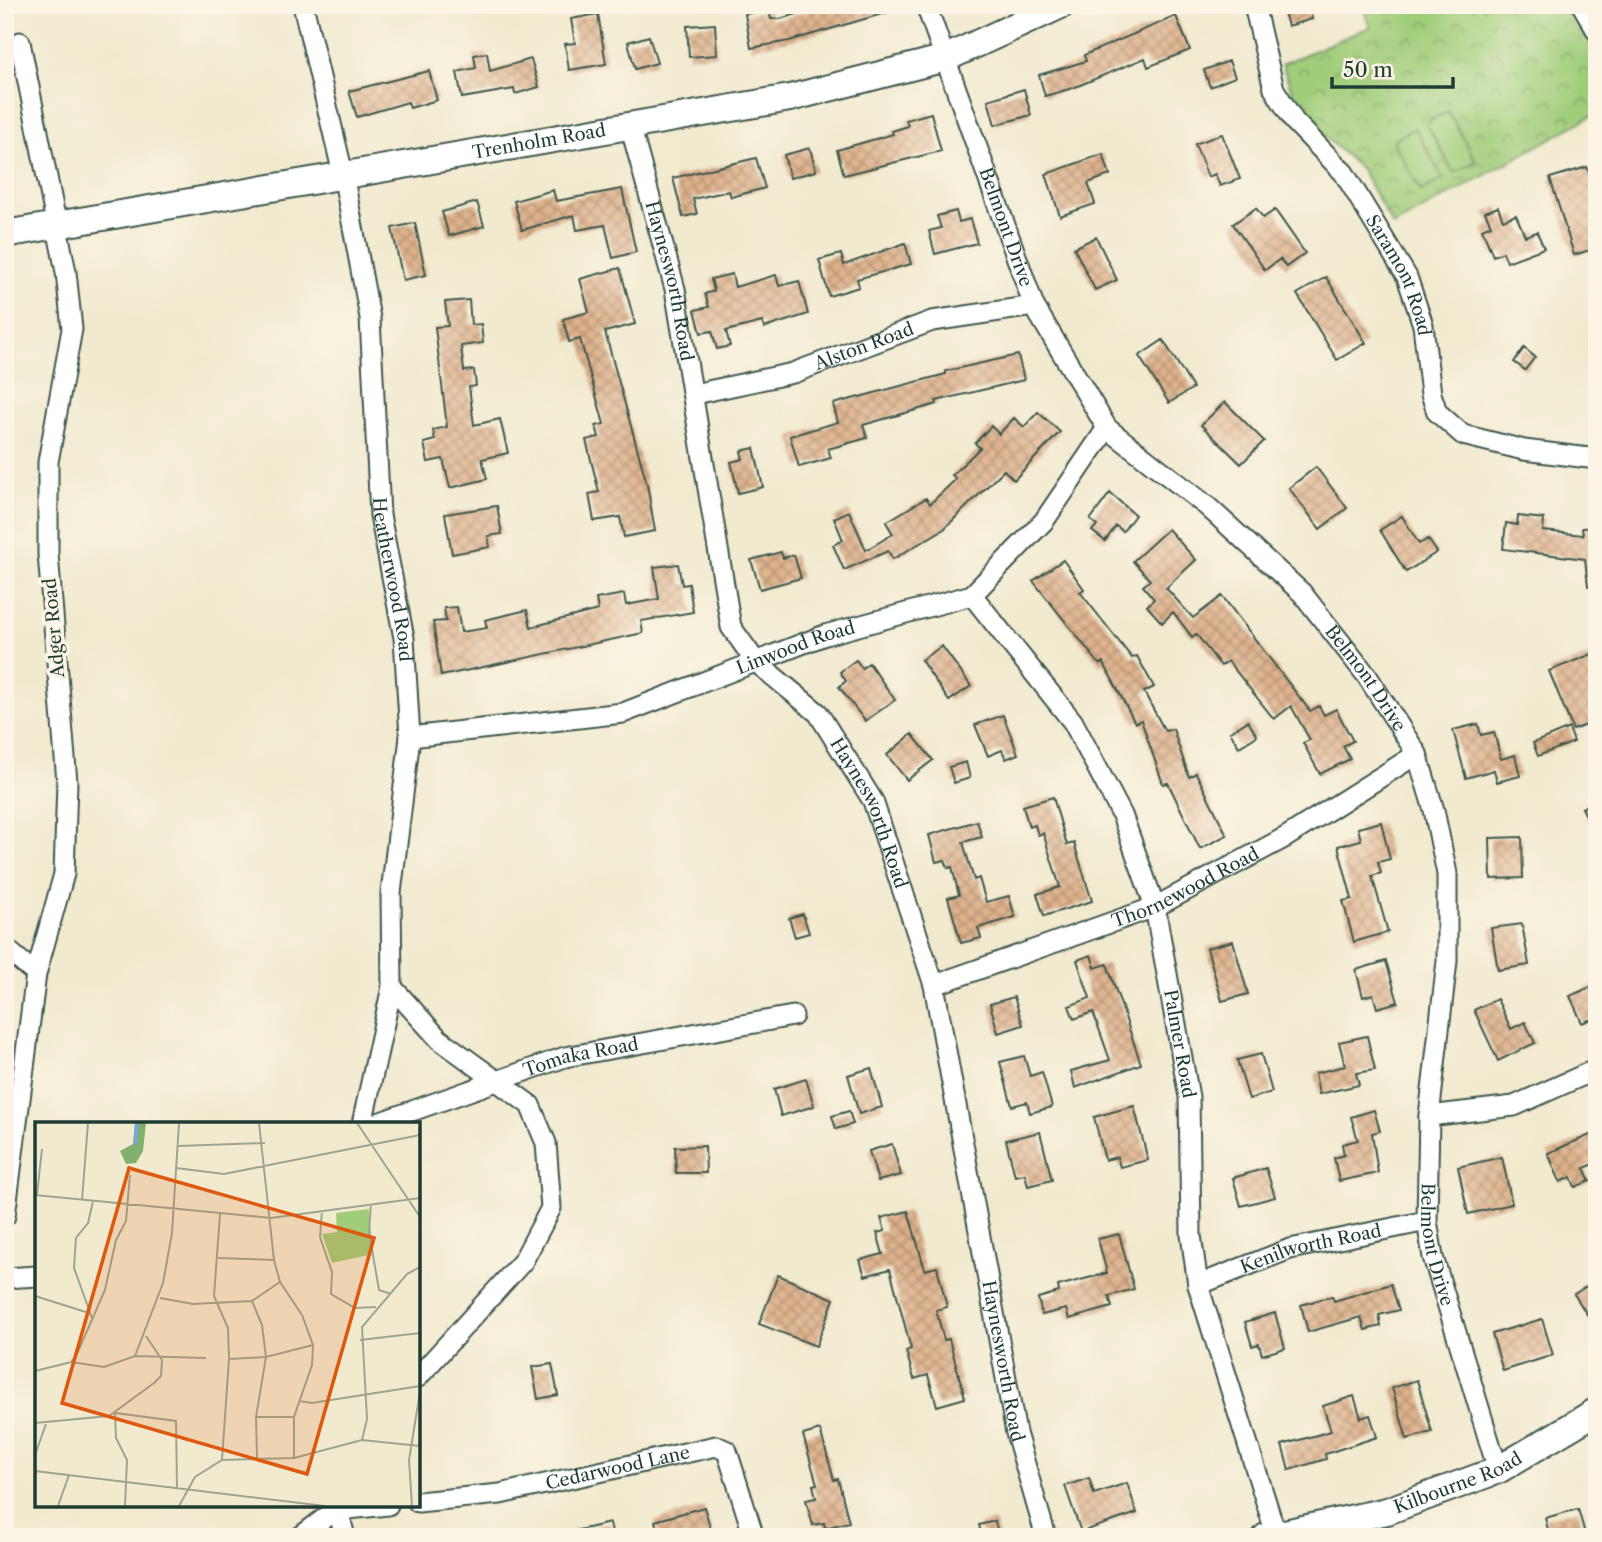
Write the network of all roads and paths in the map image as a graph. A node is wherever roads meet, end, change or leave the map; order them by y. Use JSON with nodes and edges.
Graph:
{"nodes":[{"id":1,"x":303,"y":5,"type":"edge"},
{"id":2,"x":926,"y":5,"type":"edge"},
{"id":3,"x":1061,"y":5,"type":"edge"},
{"id":4,"x":1254,"y":5,"type":"edge"},
{"id":5,"x":1582,"y":5,"type":"edge"},
{"id":6,"x":1597,"y":32,"type":"edge"},
{"id":7,"x":19,"y":42,"type":"dead end"},
{"id":8,"x":946,"y":58,"type":"junction"},
{"id":9,"x":630,"y":125,"type":"junction"},
{"id":10,"x":343,"y":174,"type":"junction"},
{"id":11,"x":57,"y":224,"type":"junction"},
{"id":12,"x":5,"y":233,"type":"edge"},
{"id":13,"x":1034,"y":306,"type":"junction"},
{"id":14,"x":694,"y":394,"type":"junction"},
{"id":15,"x":1107,"y":428,"type":"junction"},
{"id":16,"x":1597,"y":458,"type":"edge"},
{"id":17,"x":972,"y":595,"type":"junction"},
{"id":18,"x":756,"y":662,"type":"junction"},
{"id":19,"x":410,"y":737,"type":"junction"},
{"id":20,"x":1417,"y":754,"type":"junction"},
{"id":21,"x":1155,"y":907,"type":"junction"},
{"id":22,"x":6,"y":950,"type":"edge"},
{"id":23,"x":36,"y":974,"type":"junction"},
{"id":24,"x":934,"y":985,"type":"junction"},
{"id":25,"x":392,"y":987,"type":"junction"},
{"id":26,"x":793,"y":1016,"type":"dead end"},
{"id":27,"x":1597,"y":1069,"type":"edge"},
{"id":28,"x":501,"y":1082,"type":"junction"},
{"id":29,"x":1429,"y":1116,"type":"junction"},
{"id":30,"x":362,"y":1122,"type":"edge"},
{"id":31,"x":381,"y":1122,"type":"edge"},
{"id":32,"x":5,"y":1216,"type":"edge"},
{"id":33,"x":1427,"y":1221,"type":"junction"},
{"id":34,"x":35,"y":1276,"type":"edge"},
{"id":35,"x":5,"y":1278,"type":"edge"},
{"id":36,"x":1198,"y":1285,"type":"junction"},
{"id":37,"x":420,"y":1375,"type":"edge"},
{"id":38,"x":1597,"y":1411,"type":"edge"},
{"id":39,"x":1498,"y":1470,"type":"junction"},
{"id":40,"x":420,"y":1502,"type":"edge"},
{"id":41,"x":340,"y":1508,"type":"edge"},
{"id":42,"x":1271,"y":1535,"type":"edge"},
{"id":43,"x":300,"y":1537,"type":"edge"},
{"id":44,"x":345,"y":1537,"type":"edge"},
{"id":45,"x":754,"y":1537,"type":"edge"},
{"id":46,"x":1046,"y":1537,"type":"edge"}],
"edges":[{"from":1,"to":10,"type":"street","name":"Heatherwood Road"},
{"from":2,"to":8,"type":"street","name":"Belmont Drive"},
{"from":3,"to":8,"type":"main road","name":"Trenholm Road"},
{"from":4,"to":16,"type":"street","name":"Saramont Road"},
{"from":5,"to":6,"type":"street"},
{"from":7,"to":11,"type":"street","name":"Adger Road"},
{"from":8,"to":9,"type":"main road","name":"Trenholm Road"},
{"from":8,"to":13,"type":"street","name":"Belmont Drive"},
{"from":9,"to":10,"type":"main road","name":"Trenholm Road"},
{"from":9,"to":14,"type":"street","name":"Haynesworth Road"},
{"from":10,"to":11,"type":"main road","name":"Trenholm Road"},
{"from":10,"to":19,"type":"street","name":"Heatherwood Road"},
{"from":11,"to":12,"type":"main road","name":"Trenholm Road"},
{"from":11,"to":23,"type":"street","name":"Adger Road"},
{"from":13,"to":14,"type":"street","name":"Alston Road"},
{"from":13,"to":15,"type":"street","name":"Belmont Drive"},
{"from":14,"to":18,"type":"street","name":"Haynesworth Road"},
{"from":15,"to":17,"type":"street"},
{"from":15,"to":20,"type":"street","name":"Belmont Drive"},
{"from":17,"to":18,"type":"street","name":"Linwood Road"},
{"from":17,"to":21,"type":"street","name":"Palmer Road"},
{"from":18,"to":19,"type":"street","name":"Linwood Road"},
{"from":18,"to":24,"type":"street","name":"Haynesworth Road"},
{"from":19,"to":25,"type":"street","name":"Heatherwood Road"},
{"from":20,"to":21,"type":"street","name":"Thornewood Road"},
{"from":20,"to":29,"type":"street","name":"Belmont Drive"},
{"from":21,"to":24,"type":"street","name":"Thornewood Road"},
{"from":21,"to":36,"type":"street","name":"Palmer Road"},
{"from":22,"to":23,"type":"street"},
{"from":23,"to":32,"type":"street","name":"Adger Road"},
{"from":24,"to":46,"type":"street","name":"Haynesworth Road"},
{"from":25,"to":28,"type":"street"},
{"from":25,"to":30,"type":"street","name":"Heatherwood Road"},
{"from":26,"to":28,"type":"street","name":"Tomaka Road"},
{"from":27,"to":29,"type":"street"},
{"from":28,"to":31,"type":"street","name":"Tomaka Road"},
{"from":28,"to":37,"type":"street"},
{"from":29,"to":33,"type":"street","name":"Belmont Drive"},
{"from":33,"to":36,"type":"street","name":"Kenilworth Road"},
{"from":33,"to":39,"type":"street","name":"Belmont Drive"},
{"from":34,"to":35,"type":"street"},
{"from":36,"to":42,"type":"street","name":"Palmer Road"},
{"from":38,"to":39,"type":"main road","name":"Kilbourne Road"},
{"from":39,"to":42,"type":"main road","name":"Kilbourne Road"},
{"from":40,"to":45,"type":"street","name":"Cedarwood Lane"},
{"from":41,"to":43,"type":"street"},
{"from":41,"to":44,"type":"street"}]}
